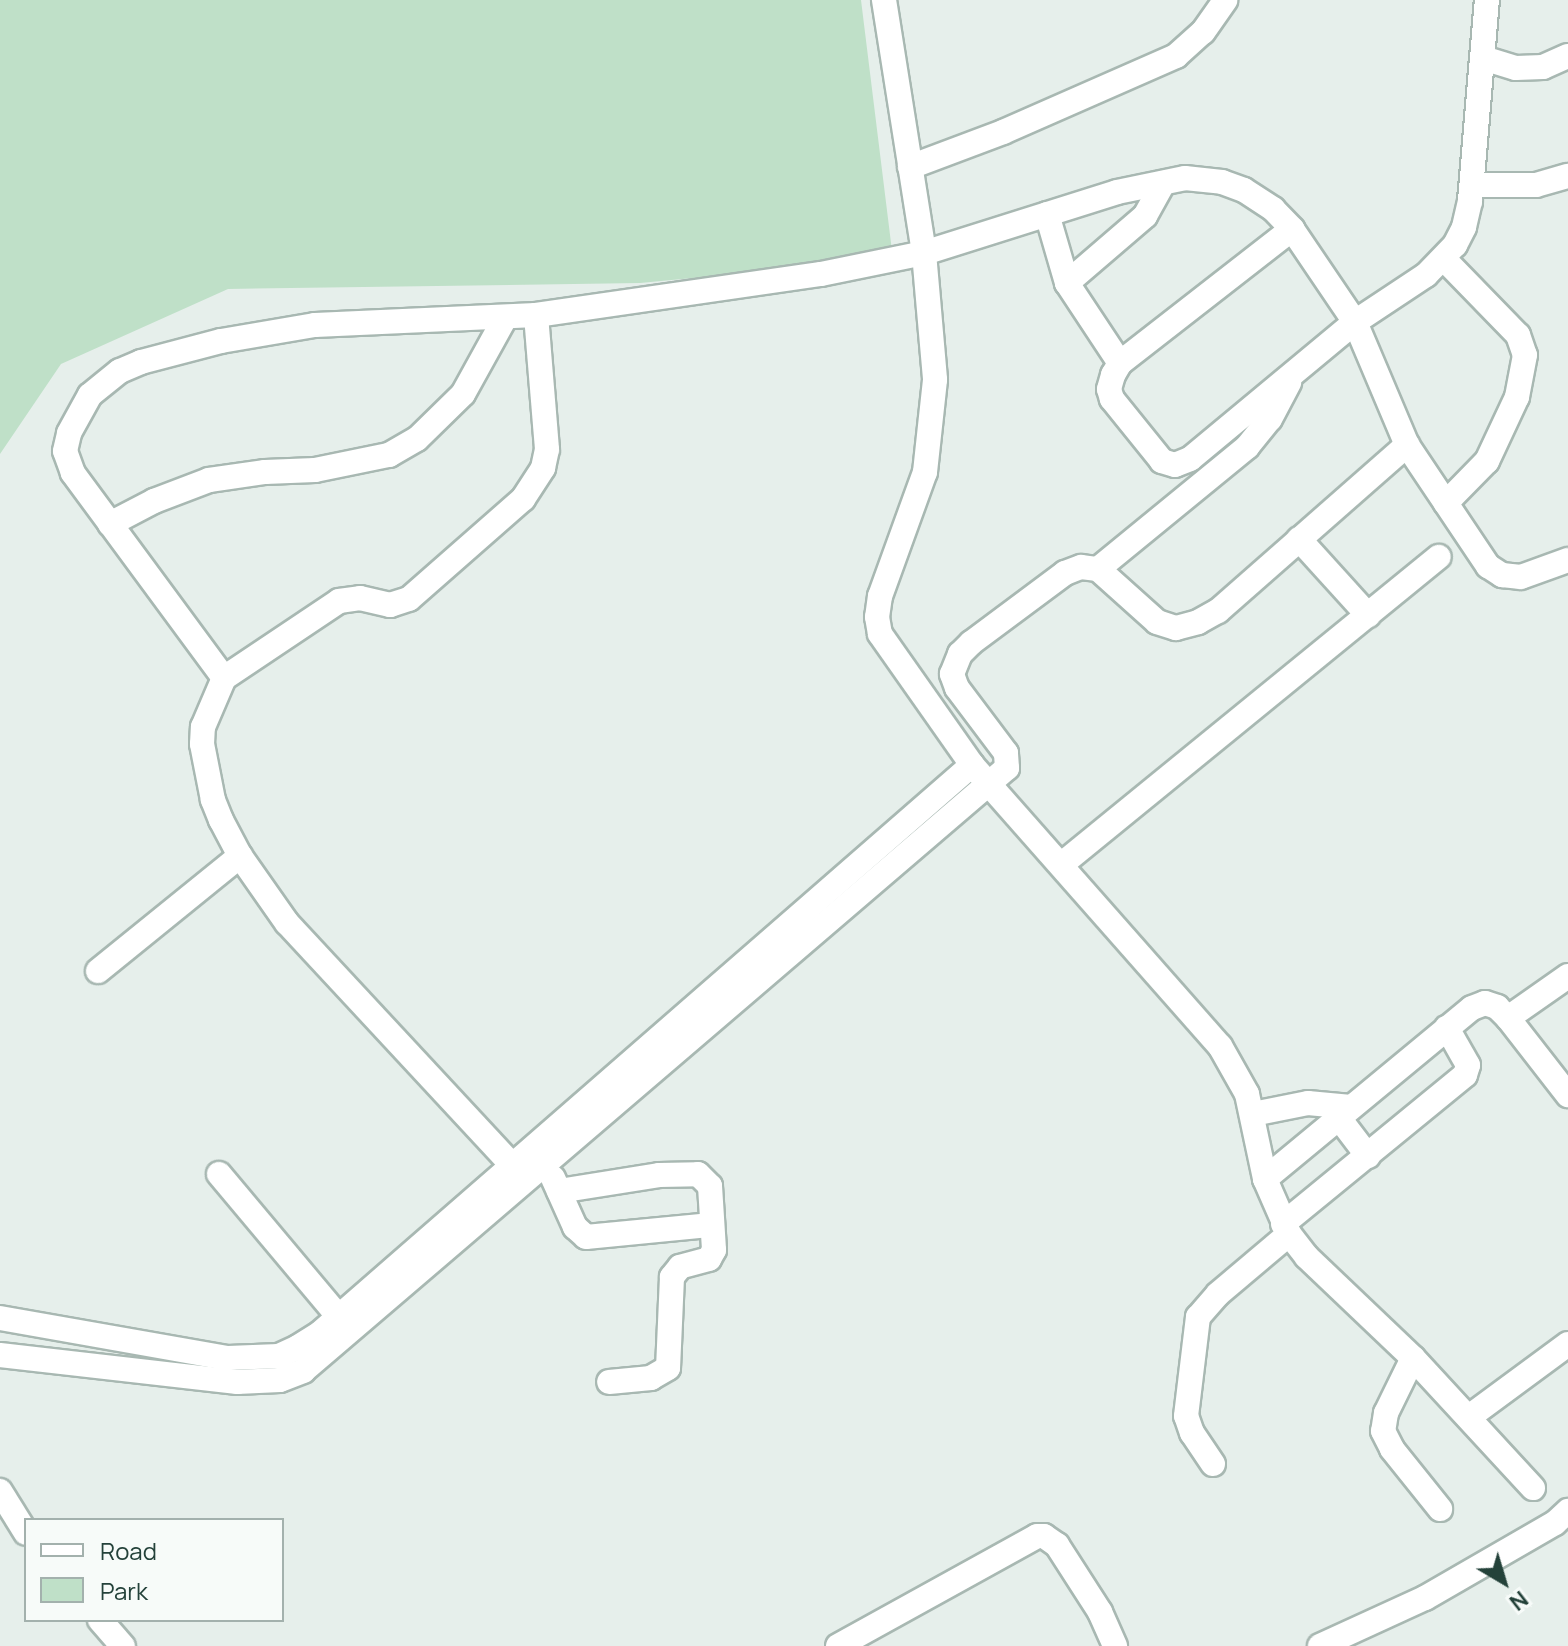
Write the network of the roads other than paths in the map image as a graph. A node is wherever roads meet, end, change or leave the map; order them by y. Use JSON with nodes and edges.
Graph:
{"nodes":[{"id":1,"x":884,"y":0,"type":"edge"},
{"id":2,"x":1225,"y":0,"type":"edge"},
{"id":3,"x":1487,"y":0,"type":"edge"},
{"id":4,"x":1568,"y":56,"type":"edge"},
{"id":5,"x":1483,"y":58,"type":"junction"},
{"id":6,"x":910,"y":167,"type":"junction"},
{"id":7,"x":1568,"y":176,"type":"edge"},
{"id":8,"x":1163,"y":183,"type":"junction"},
{"id":9,"x":1472,"y":185,"type":"junction"},
{"id":10,"x":1047,"y":214,"type":"junction"},
{"id":11,"x":1292,"y":229,"type":"junction"},
{"id":12,"x":924,"y":253,"type":"junction"},
{"id":13,"x":1444,"y":259,"type":"junction"},
{"id":14,"x":1067,"y":283,"type":"junction"},
{"id":15,"x":536,"y":315,"type":"junction"},
{"id":16,"x":505,"y":318,"type":"junction"},
{"id":17,"x":1355,"y":322,"type":"junction"},
{"id":18,"x":1120,"y":363,"type":"junction"},
{"id":19,"x":1294,"y":374,"type":"junction"},
{"id":20,"x":1407,"y":445,"type":"junction"},
{"id":21,"x":1446,"y":503,"type":"junction"},
{"id":22,"x":110,"y":524,"type":"junction"},
{"id":23,"x":1299,"y":539,"type":"junction"},
{"id":24,"x":1439,"y":557,"type":"dead end"},
{"id":25,"x":1568,"y":560,"type":"edge"},
{"id":26,"x":1098,"y":569,"type":"junction"},
{"id":27,"x":1368,"y":615,"type":"junction"},
{"id":28,"x":224,"y":678,"type":"junction"},
{"id":29,"x":972,"y":765,"type":"junction"},
{"id":30,"x":989,"y":784,"type":"junction"},
{"id":31,"x":240,"y":856,"type":"junction"},
{"id":32,"x":1062,"y":864,"type":"junction"},
{"id":33,"x":98,"y":971,"type":"dead end"},
{"id":34,"x":1568,"y":976,"type":"edge"},
{"id":35,"x":1508,"y":1018,"type":"junction"},
{"id":36,"x":1447,"y":1028,"type":"junction"},
{"id":37,"x":1568,"y":1095,"type":"edge"},
{"id":38,"x":1345,"y":1113,"type":"junction"},
{"id":39,"x":1253,"y":1114,"type":"junction"},
{"id":40,"x":1368,"y":1156,"type":"junction"},
{"id":41,"x":545,"y":1161,"type":"junction"},
{"id":42,"x":219,"y":1174,"type":"dead end"},
{"id":43,"x":505,"y":1179,"type":"junction"},
{"id":44,"x":1265,"y":1179,"type":"junction"},
{"id":45,"x":559,"y":1191,"type":"junction"},
{"id":46,"x":711,"y":1225,"type":"junction"},
{"id":47,"x":1286,"y":1229,"type":"junction"},
{"id":48,"x":0,"y":1318,"type":"edge"},
{"id":49,"x":344,"y":1323,"type":"junction"},
{"id":50,"x":54,"y":1326,"type":"junction"},
{"id":51,"x":1568,"y":1344,"type":"edge"},
{"id":52,"x":0,"y":1355,"type":"edge"},
{"id":53,"x":1413,"y":1358,"type":"junction"},
{"id":54,"x":48,"y":1360,"type":"junction"},
{"id":55,"x":609,"y":1382,"type":"dead end"},
{"id":56,"x":1469,"y":1417,"type":"junction"},
{"id":57,"x":1213,"y":1464,"type":"dead end"},
{"id":58,"x":1533,"y":1488,"type":"dead end"},
{"id":59,"x":0,"y":1491,"type":"edge"},
{"id":60,"x":1440,"y":1509,"type":"dead end"},
{"id":61,"x":1568,"y":1511,"type":"edge"},
{"id":62,"x":24,"y":1530,"type":"edge"},
{"id":63,"x":102,"y":1622,"type":"edge"},
{"id":64,"x":123,"y":1646,"type":"edge"},
{"id":65,"x":838,"y":1646,"type":"edge"},
{"id":66,"x":1115,"y":1646,"type":"edge"},
{"id":67,"x":1320,"y":1646,"type":"edge"}],
"edges":[{"from":1,"to":6,"type":"street"},
{"from":2,"to":6,"type":"street"},
{"from":3,"to":5,"type":"street"},
{"from":4,"to":5,"type":"street"},
{"from":5,"to":9,"type":"street"},
{"from":6,"to":12,"type":"street"},
{"from":7,"to":9,"type":"street"},
{"from":8,"to":10,"type":"street"},
{"from":8,"to":11,"type":"street"},
{"from":8,"to":14,"type":"street"},
{"from":9,"to":13,"type":"street"},
{"from":10,"to":12,"type":"street"},
{"from":10,"to":14,"type":"street"},
{"from":11,"to":17,"type":"street"},
{"from":11,"to":18,"type":"street"},
{"from":12,"to":15,"type":"street"},
{"from":12,"to":29,"type":"street"},
{"from":13,"to":17,"type":"street"},
{"from":13,"to":21,"type":"street"},
{"from":14,"to":18,"type":"street"},
{"from":15,"to":16,"type":"street"},
{"from":15,"to":28,"type":"street"},
{"from":16,"to":22,"type":"street"},
{"from":16,"to":22,"type":"street"},
{"from":17,"to":19,"type":"street"},
{"from":17,"to":20,"type":"street"},
{"from":18,"to":19,"type":"street"},
{"from":19,"to":26,"type":"street"},
{"from":20,"to":21,"type":"street"},
{"from":20,"to":23,"type":"street"},
{"from":21,"to":25,"type":"street"},
{"from":22,"to":28,"type":"street"},
{"from":23,"to":26,"type":"street"},
{"from":23,"to":27,"type":"street"},
{"from":24,"to":27,"type":"street"},
{"from":26,"to":30,"type":"street"},
{"from":27,"to":32,"type":"street"},
{"from":28,"to":31,"type":"street"},
{"from":29,"to":30,"type":"street"},
{"from":29,"to":43,"type":"street"},
{"from":30,"to":32,"type":"street"},
{"from":30,"to":41,"type":"street"},
{"from":31,"to":33,"type":"street"},
{"from":31,"to":43,"type":"street"},
{"from":32,"to":39,"type":"street"},
{"from":34,"to":35,"type":"street"},
{"from":35,"to":36,"type":"street"},
{"from":35,"to":37,"type":"street"},
{"from":36,"to":38,"type":"street"},
{"from":36,"to":40,"type":"street"},
{"from":38,"to":39,"type":"street"},
{"from":38,"to":40,"type":"street"},
{"from":38,"to":44,"type":"street"},
{"from":39,"to":44,"type":"street"},
{"from":40,"to":47,"type":"street"},
{"from":41,"to":43,"type":"street"},
{"from":41,"to":45,"type":"street"},
{"from":42,"to":49,"type":"street"},
{"from":43,"to":49,"type":"street"},
{"from":44,"to":47,"type":"street"},
{"from":45,"to":46,"type":"street"},
{"from":45,"to":46,"type":"street"},
{"from":46,"to":55,"type":"street"},
{"from":47,"to":53,"type":"street"},
{"from":47,"to":57,"type":"street"},
{"from":48,"to":50,"type":"street"},
{"from":49,"to":50,"type":"street"},
{"from":49,"to":54,"type":"street"},
{"from":50,"to":54,"type":"street"},
{"from":51,"to":56,"type":"street"},
{"from":52,"to":54,"type":"street"},
{"from":53,"to":56,"type":"street"},
{"from":53,"to":60,"type":"street"},
{"from":56,"to":58,"type":"street"},
{"from":59,"to":62,"type":"street"},
{"from":61,"to":67,"type":"street"},
{"from":63,"to":64,"type":"street"},
{"from":65,"to":66,"type":"street"}]}
